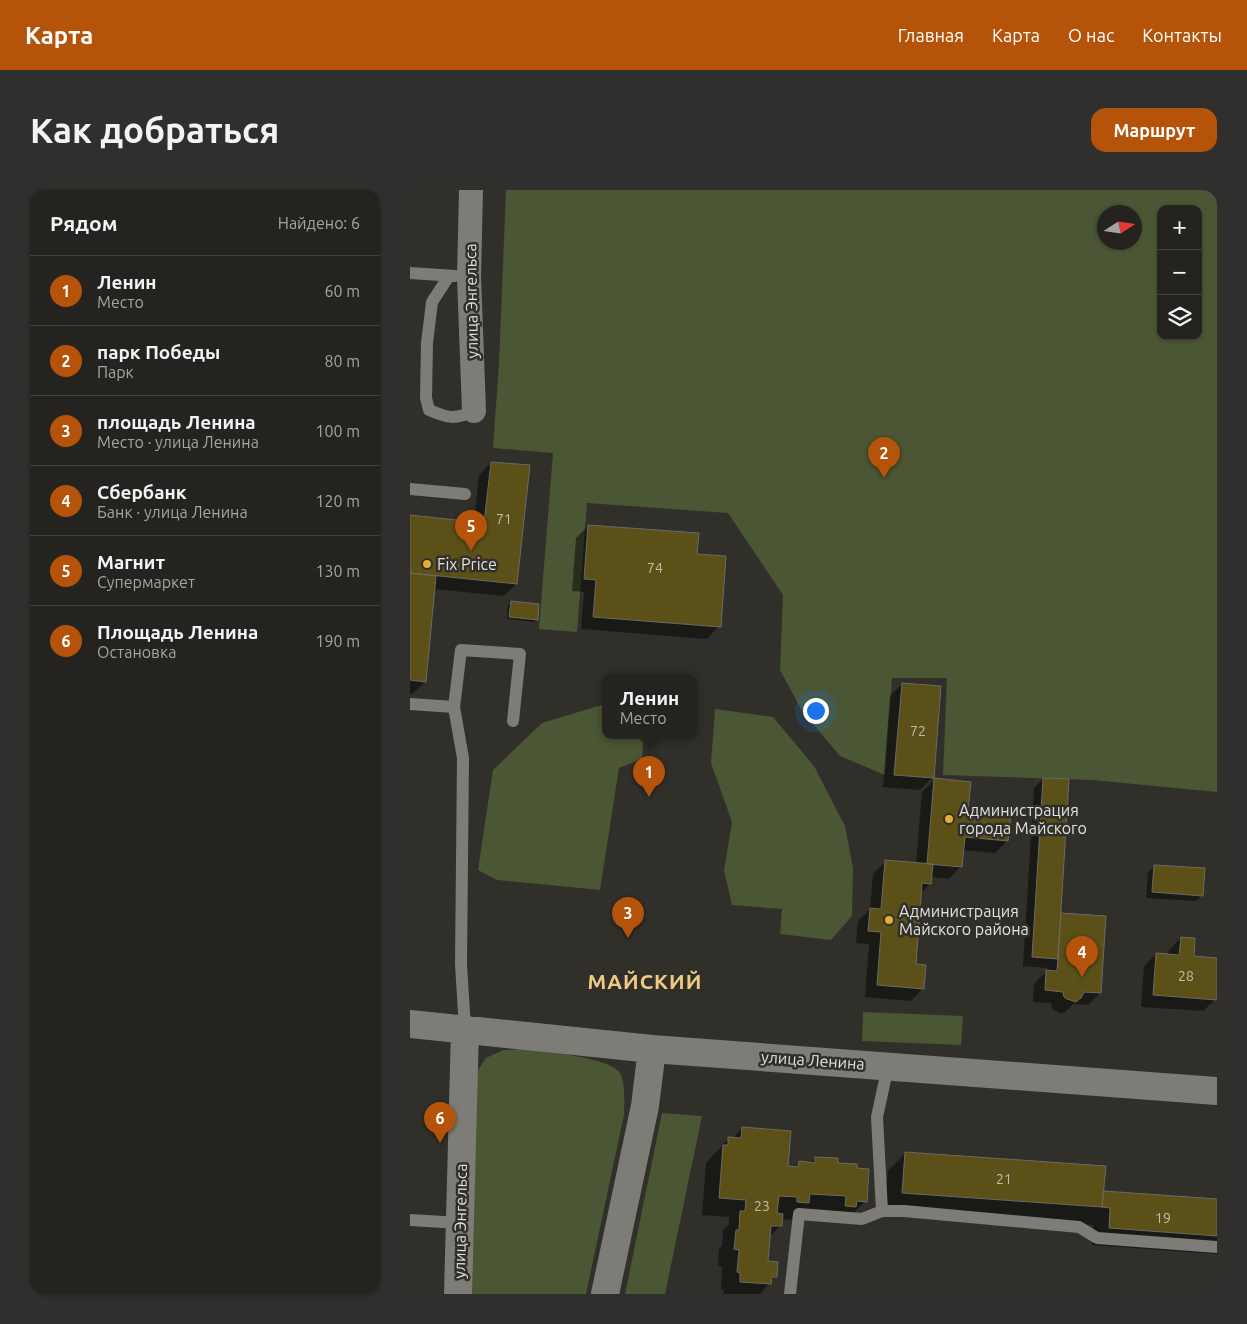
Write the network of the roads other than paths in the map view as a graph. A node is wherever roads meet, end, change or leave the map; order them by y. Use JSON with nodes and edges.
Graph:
{"nodes":[{"id":1,"x":471,"y":190,"type":"edge"},
{"id":2,"x":410,"y":273,"type":"edge"},
{"id":3,"x":459,"y":276,"type":"junction"},
{"id":4,"x":474,"y":411,"type":"joint"},
{"id":5,"x":410,"y":489,"type":"edge"},
{"id":6,"x":465,"y":494,"type":"dead end"},
{"id":7,"x":410,"y":704,"type":"edge"},
{"id":8,"x":454,"y":707,"type":"junction"},
{"id":9,"x":513,"y":721,"type":"dead end"},
{"id":10,"x":410,"y":1024,"type":"edge"},
{"id":11,"x":465,"y":1028,"type":"junction"},
{"id":12,"x":652,"y":1049,"type":"junction"},
{"id":13,"x":888,"y":1066,"type":"junction"},
{"id":14,"x":1217,"y":1091,"type":"edge"},
{"id":15,"x":882,"y":1211,"type":"junction"},
{"id":16,"x":410,"y":1220,"type":"edge"},
{"id":17,"x":460,"y":1223,"type":"junction"},
{"id":18,"x":1217,"y":1247,"type":"edge"},
{"id":19,"x":458,"y":1294,"type":"edge"},
{"id":20,"x":605,"y":1294,"type":"edge"},
{"id":21,"x":790,"y":1294,"type":"edge"}],
"edges":[{"from":1,"to":3,"type":"street","name":"улица Энгельса"},
{"from":2,"to":3,"type":"lane"},
{"from":3,"to":4,"type":"street","name":"улица Энгельса"},
{"from":3,"to":4,"type":"lane"},
{"from":5,"to":6,"type":"lane"},
{"from":7,"to":8,"type":"lane"},
{"from":8,"to":9,"type":"lane"},
{"from":8,"to":11,"type":"lane"},
{"from":10,"to":11,"type":"street","name":"улица Ленина"},
{"from":11,"to":12,"type":"street","name":"улица Ленина"},
{"from":11,"to":17,"type":"street","name":"улица Энгельса"},
{"from":12,"to":13,"type":"street","name":"улица Ленина"},
{"from":12,"to":20,"type":"street"},
{"from":13,"to":14,"type":"street","name":"улица Ленина"},
{"from":13,"to":15,"type":"lane"},
{"from":15,"to":18,"type":"lane"},
{"from":15,"to":21,"type":"lane"},
{"from":16,"to":17,"type":"lane"},
{"from":17,"to":19,"type":"street","name":"улица Энгельса"}]}
